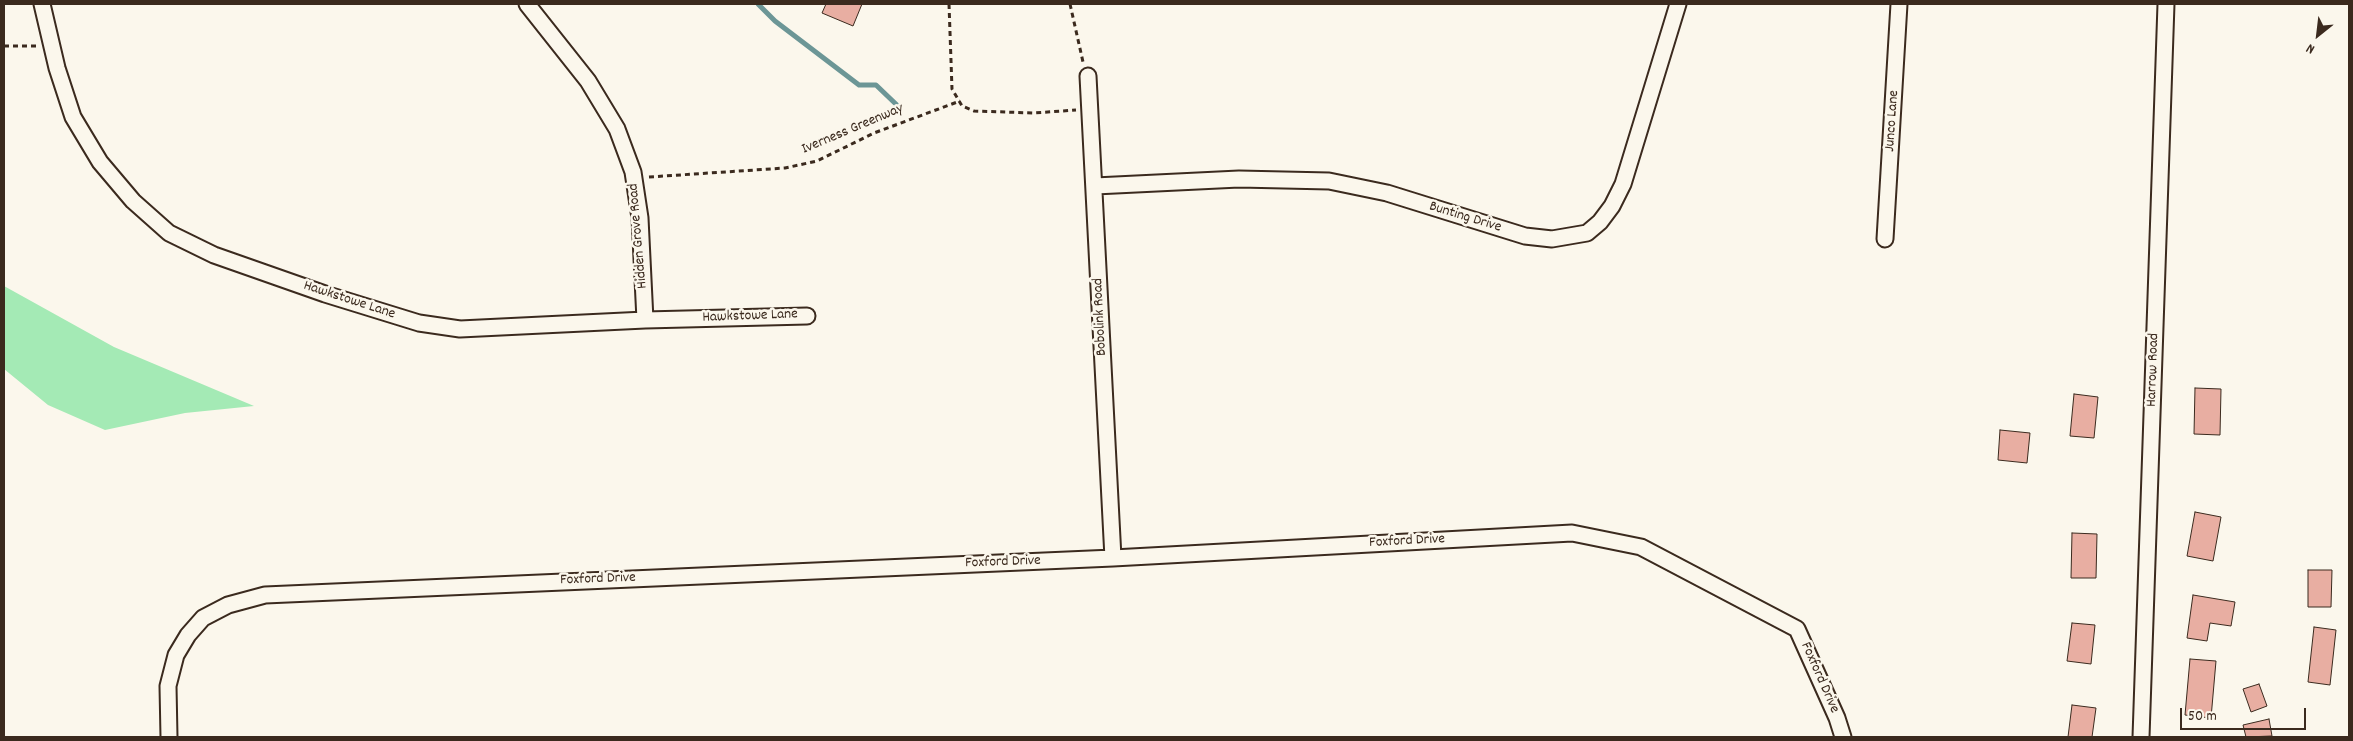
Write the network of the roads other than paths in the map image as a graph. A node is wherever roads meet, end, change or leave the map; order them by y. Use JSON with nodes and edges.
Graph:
{"nodes":[{"id":1,"x":42,"y":4,"type":"edge"},
{"id":2,"x":527,"y":4,"type":"edge"},
{"id":3,"x":1678,"y":4,"type":"edge"},
{"id":4,"x":1899,"y":4,"type":"edge"},
{"id":5,"x":2166,"y":4,"type":"edge"},
{"id":6,"x":1088,"y":76,"type":"road end"},
{"id":7,"x":1094,"y":186,"type":"junction"},
{"id":8,"x":1885,"y":238,"type":"dead end"},
{"id":9,"x":807,"y":316,"type":"dead end"},
{"id":10,"x":645,"y":320,"type":"junction"},
{"id":11,"x":1113,"y":558,"type":"junction"},
{"id":12,"x":169,"y":737,"type":"edge"},
{"id":13,"x":1843,"y":737,"type":"edge"},
{"id":14,"x":2142,"y":737,"type":"edge"}],
"edges":[{"from":1,"to":10,"type":"street","name":"Hawkstowe Lane"},
{"from":2,"to":10,"type":"street","name":"Hidden Grove Road"},
{"from":3,"to":7,"type":"street","name":"Bunting Drive"},
{"from":4,"to":8,"type":"street","name":"Junco Lane"},
{"from":5,"to":14,"type":"street","name":"Harrow Road"},
{"from":6,"to":7,"type":"street","name":"Bobolink Road"},
{"from":7,"to":11,"type":"street","name":"Bobolink Road"},
{"from":9,"to":10,"type":"street","name":"Hawkstowe Lane"},
{"from":11,"to":12,"type":"street","name":"Foxford Drive"},
{"from":11,"to":13,"type":"street","name":"Foxford Drive"}]}
